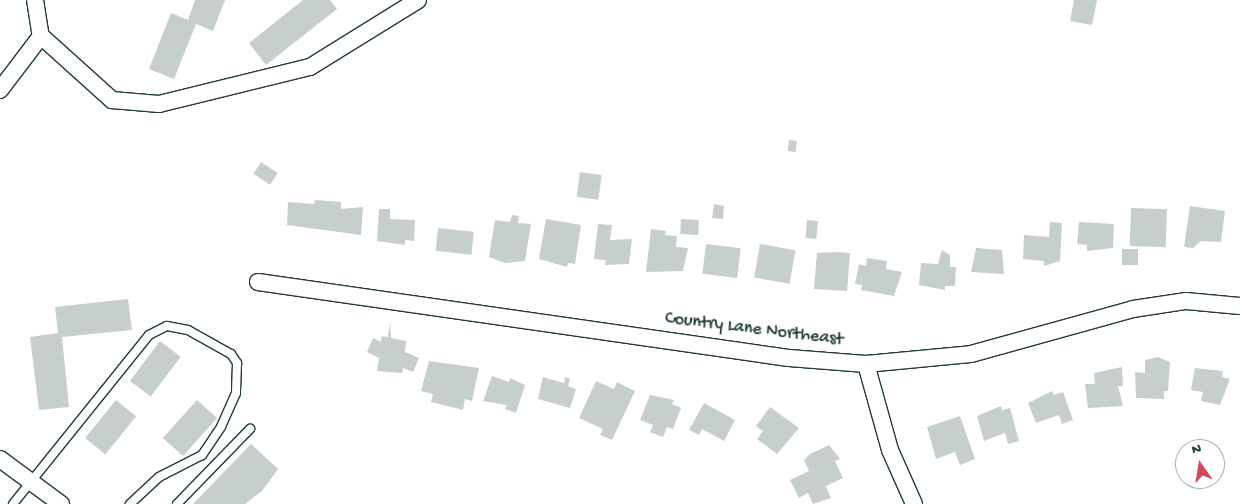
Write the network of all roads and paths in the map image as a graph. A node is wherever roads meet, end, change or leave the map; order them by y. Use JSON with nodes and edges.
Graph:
{"nodes":[{"id":1,"x":35,"y":0,"type":"edge"},
{"id":2,"x":418,"y":0,"type":"edge"},
{"id":3,"x":41,"y":36,"type":"junction"},
{"id":4,"x":0,"y":90,"type":"edge"},
{"id":5,"x":258,"y":282,"type":"dead end"},
{"id":6,"x":1240,"y":306,"type":"edge"},
{"id":7,"x":866,"y":364,"type":"junction"},
{"id":8,"x":250,"y":429,"type":"dead end"},
{"id":9,"x":0,"y":459,"type":"edge"},
{"id":10,"x":31,"y":482,"type":"junction"},
{"id":11,"x":55,"y":502,"type":"edge"},
{"id":12,"x":13,"y":504,"type":"edge"},
{"id":13,"x":130,"y":504,"type":"edge"},
{"id":14,"x":178,"y":504,"type":"edge"},
{"id":15,"x":914,"y":504,"type":"edge"}],
"edges":[{"from":1,"to":3,"type":"street"},
{"from":2,"to":3,"type":"street"},
{"from":3,"to":4,"type":"street"},
{"from":5,"to":7,"type":"street","name":"Country Lane Northeast"},
{"from":6,"to":7,"type":"street","name":"Country Lane Northeast"},
{"from":7,"to":15,"type":"street"},
{"from":8,"to":14,"type":"lane"},
{"from":9,"to":10,"type":"street"},
{"from":10,"to":11,"type":"street"},
{"from":10,"to":12,"type":"lane"},
{"from":10,"to":13,"type":"lane"}]}
